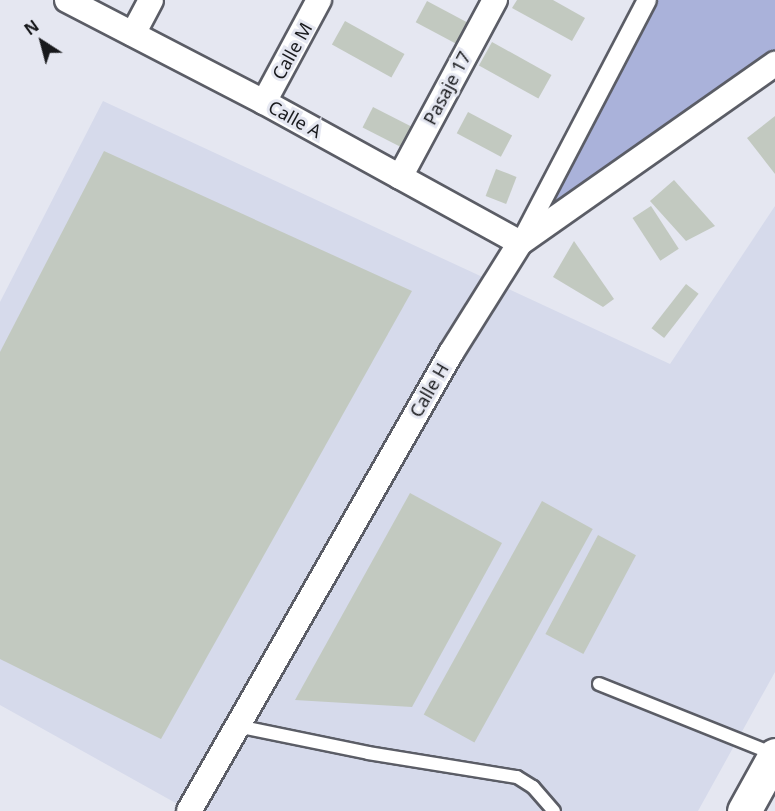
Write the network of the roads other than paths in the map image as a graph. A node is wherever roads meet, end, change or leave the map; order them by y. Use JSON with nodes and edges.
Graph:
{"nodes":[{"id":1,"x":67,"y":0,"type":"edge"},
{"id":2,"x":151,"y":0,"type":"edge"},
{"id":3,"x":320,"y":0,"type":"edge"},
{"id":4,"x":495,"y":0,"type":"edge"},
{"id":5,"x":647,"y":0,"type":"edge"},
{"id":6,"x":133,"y":34,"type":"junction"},
{"id":7,"x":775,"y":64,"type":"edge"},
{"id":8,"x":264,"y":102,"type":"junction"},
{"id":9,"x":400,"y":177,"type":"junction"},
{"id":10,"x":520,"y":243,"type":"junction"},
{"id":11,"x":599,"y":684,"type":"dead end"},
{"id":12,"x":237,"y":726,"type":"junction"},
{"id":13,"x":775,"y":755,"type":"edge"},
{"id":14,"x":189,"y":811,"type":"edge"},
{"id":15,"x":554,"y":811,"type":"edge"},
{"id":16,"x":744,"y":811,"type":"edge"}],
"edges":[{"from":1,"to":6,"type":"street","name":"Calle A"},
{"from":2,"to":6,"type":"street"},
{"from":3,"to":8,"type":"street","name":"Calle M"},
{"from":4,"to":9,"type":"street","name":"Pasaje 17"},
{"from":5,"to":10,"type":"street"},
{"from":6,"to":8,"type":"street","name":"Calle A"},
{"from":7,"to":10,"type":"street","name":"Calle H"},
{"from":8,"to":9,"type":"street","name":"Calle A"},
{"from":9,"to":10,"type":"street","name":"Calle A"},
{"from":10,"to":12,"type":"street","name":"Calle H"},
{"from":11,"to":13,"type":"lane"},
{"from":12,"to":14,"type":"street","name":"Calle H"},
{"from":12,"to":15,"type":"lane"},
{"from":13,"to":16,"type":"main road"}]}
